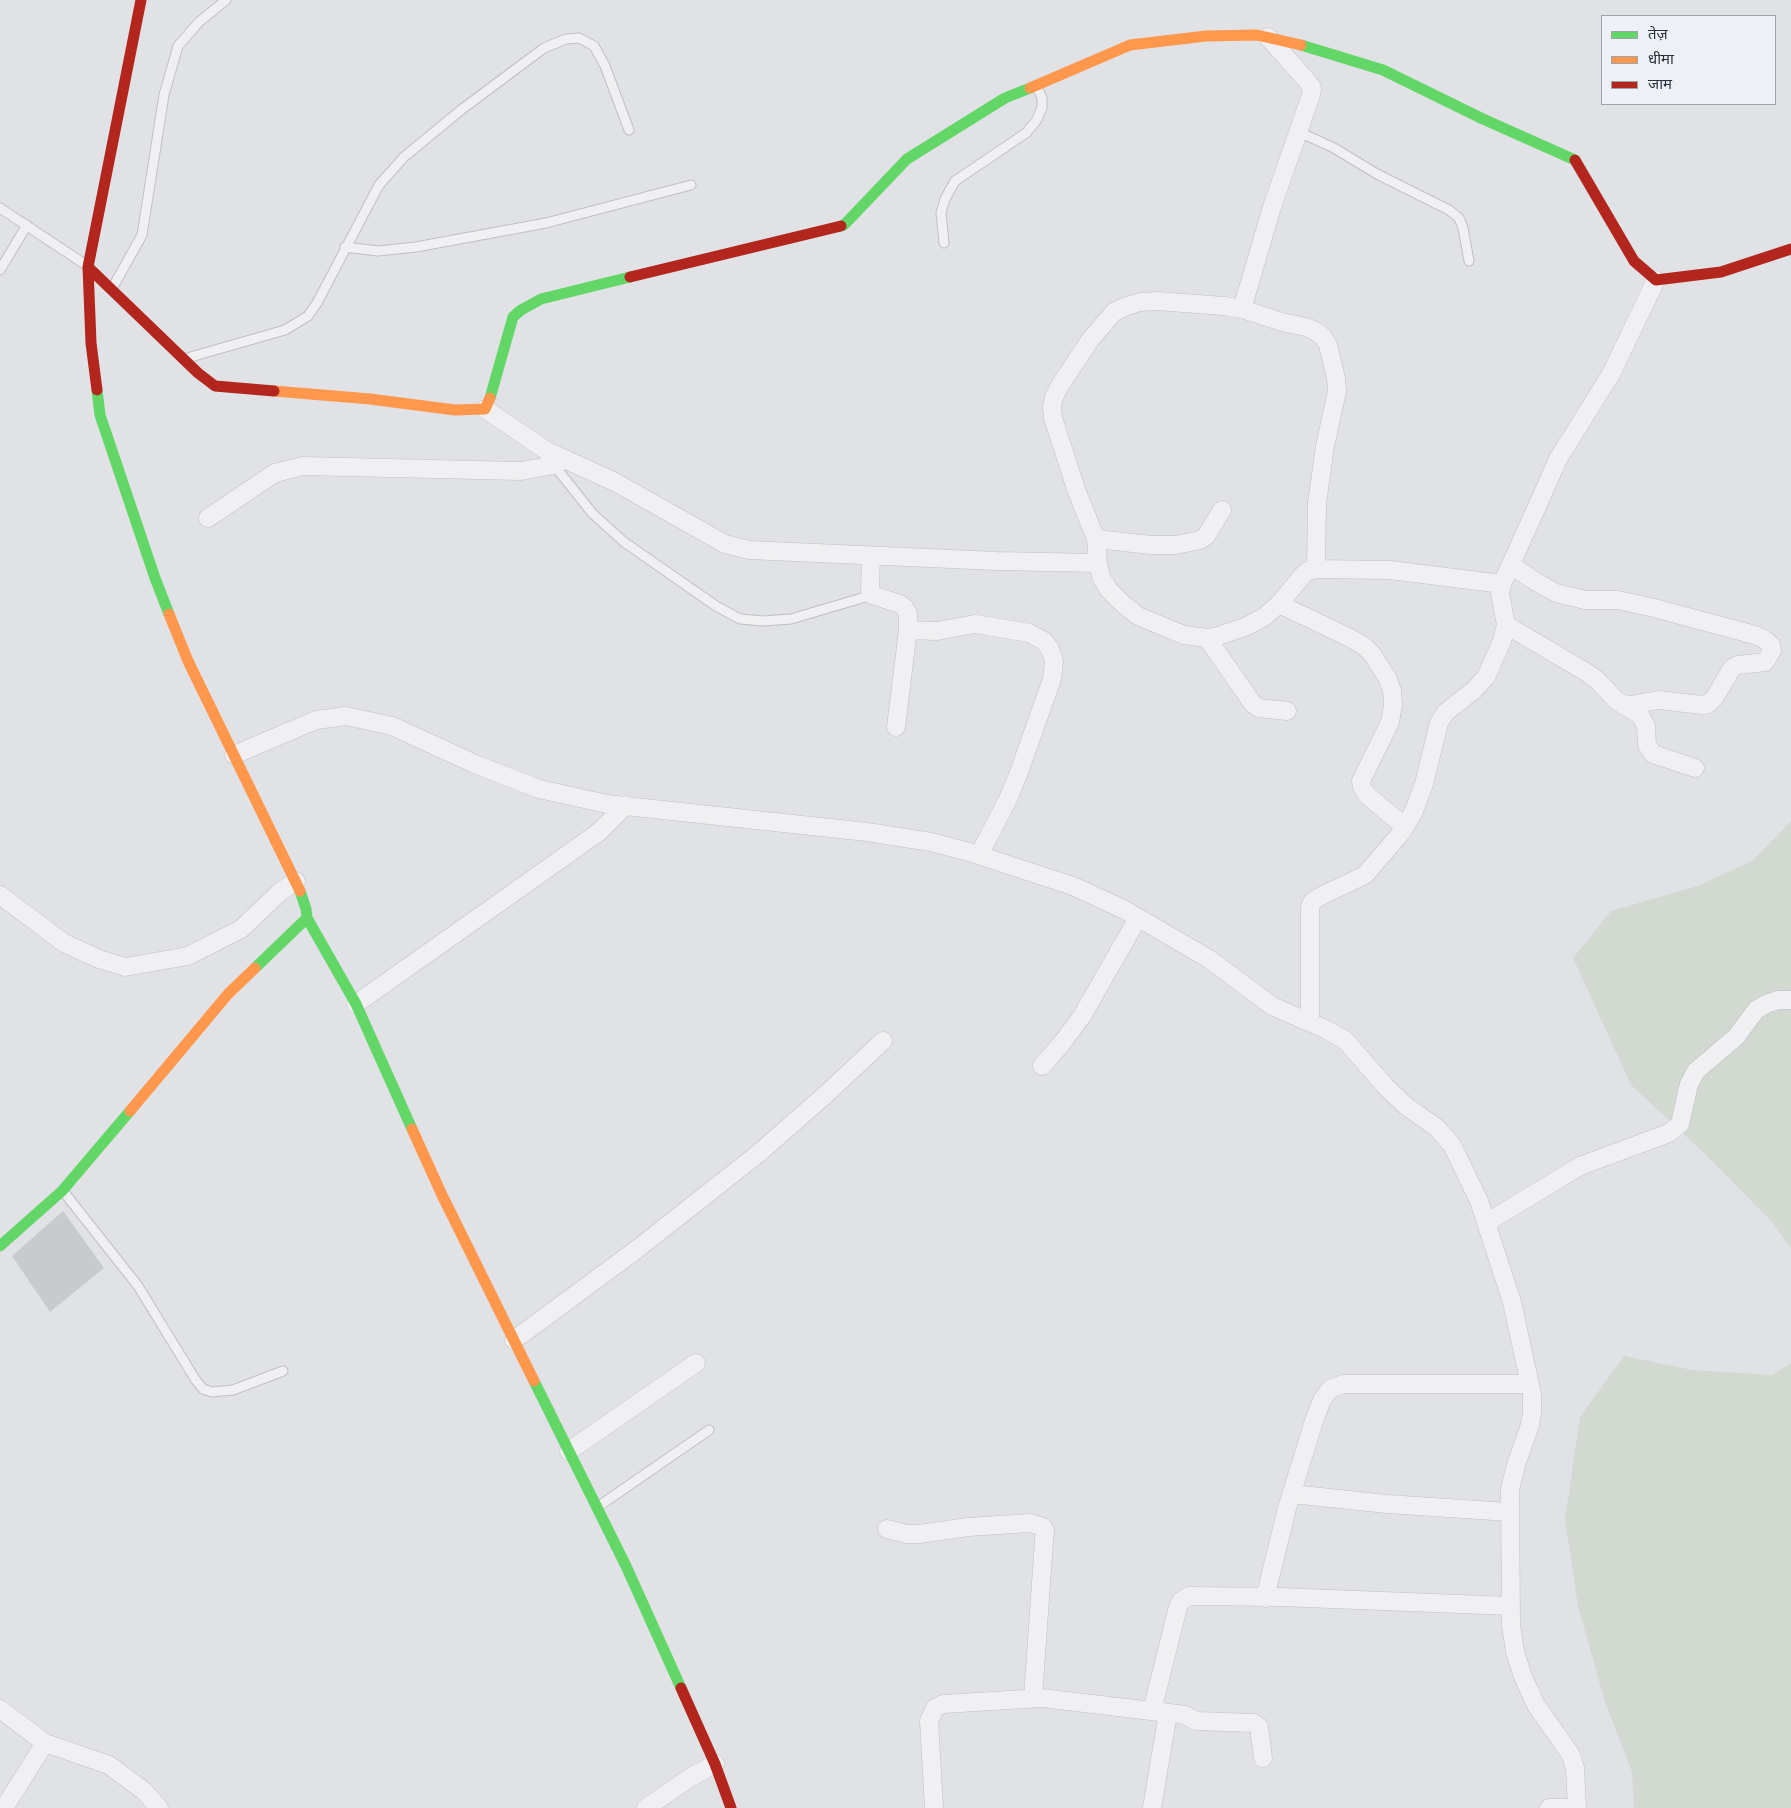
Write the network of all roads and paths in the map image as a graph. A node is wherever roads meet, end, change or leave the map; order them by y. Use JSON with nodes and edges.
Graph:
{"nodes":[{"id":1,"x":141,"y":0,"type":"edge"},
{"id":2,"x":226,"y":0,"type":"edge"},
{"id":3,"x":1268,"y":37,"type":"junction"},
{"id":4,"x":1036,"y":84,"type":"junction"},
{"id":5,"x":629,"y":130,"type":"dead end"},
{"id":6,"x":1298,"y":132,"type":"junction"},
{"id":7,"x":691,"y":185,"type":"dead end"},
{"id":8,"x":0,"y":208,"type":"edge"},
{"id":9,"x":27,"y":225,"type":"junction"},
{"id":10,"x":944,"y":243,"type":"dead end"},
{"id":11,"x":345,"y":248,"type":"junction"},
{"id":12,"x":1791,"y":249,"type":"edge"},
{"id":13,"x":1469,"y":261,"type":"dead end"},
{"id":14,"x":88,"y":267,"type":"junction"},
{"id":15,"x":0,"y":270,"type":"edge"},
{"id":16,"x":1656,"y":280,"type":"junction"},
{"id":17,"x":112,"y":290,"type":"junction"},
{"id":18,"x":1242,"y":309,"type":"junction"},
{"id":19,"x":183,"y":359,"type":"junction"},
{"id":20,"x":486,"y":409,"type":"junction"},
{"id":21,"x":560,"y":462,"type":"junction"},
{"id":22,"x":1222,"y":510,"type":"dead end"},
{"id":23,"x":208,"y":518,"type":"dead end"},
{"id":24,"x":1096,"y":539,"type":"junction"},
{"id":25,"x":871,"y":556,"type":"junction"},
{"id":26,"x":1098,"y":563,"type":"junction"},
{"id":27,"x":1511,"y":566,"type":"junction"},
{"id":28,"x":1316,"y":569,"type":"junction"},
{"id":29,"x":1502,"y":584,"type":"junction"},
{"id":30,"x":872,"y":595,"type":"junction"},
{"id":31,"x":1279,"y":604,"type":"junction"},
{"id":32,"x":1506,"y":625,"type":"junction"},
{"id":33,"x":908,"y":630,"type":"junction"},
{"id":34,"x":1207,"y":638,"type":"junction"},
{"id":35,"x":1624,"y":706,"type":"junction"},
{"id":36,"x":1287,"y":711,"type":"dead end"},
{"id":37,"x":896,"y":727,"type":"dead end"},
{"id":38,"x":234,"y":755,"type":"junction"},
{"id":39,"x":1695,"y":768,"type":"dead end"},
{"id":40,"x":626,"y":805,"type":"junction"},
{"id":41,"x":1405,"y":827,"type":"junction"},
{"id":42,"x":979,"y":855,"type":"junction"},
{"id":43,"x":296,"y":881,"type":"junction"},
{"id":44,"x":0,"y":895,"type":"edge"},
{"id":45,"x":306,"y":918,"type":"junction"},
{"id":46,"x":1138,"y":918,"type":"junction"},
{"id":47,"x":1791,"y":1000,"type":"edge"},
{"id":48,"x":356,"y":1004,"type":"junction"},
{"id":49,"x":1310,"y":1023,"type":"junction"},
{"id":50,"x":883,"y":1041,"type":"dead end"},
{"id":51,"x":1042,"y":1066,"type":"dead end"},
{"id":52,"x":62,"y":1191,"type":"junction"},
{"id":53,"x":1486,"y":1223,"type":"junction"},
{"id":54,"x":0,"y":1246,"type":"edge"},
{"id":55,"x":514,"y":1340,"type":"junction"},
{"id":56,"x":696,"y":1363,"type":"dead end"},
{"id":57,"x":283,"y":1371,"type":"dead end"},
{"id":58,"x":1530,"y":1384,"type":"junction"},
{"id":59,"x":709,"y":1430,"type":"dead end"},
{"id":60,"x":569,"y":1451,"type":"junction"},
{"id":61,"x":1292,"y":1494,"type":"junction"},
{"id":62,"x":597,"y":1507,"type":"junction"},
{"id":63,"x":1509,"y":1512,"type":"junction"},
{"id":64,"x":887,"y":1529,"type":"dead end"},
{"id":65,"x":1265,"y":1598,"type":"junction"},
{"id":66,"x":1511,"y":1606,"type":"junction"},
{"id":67,"x":1032,"y":1698,"type":"junction"},
{"id":68,"x":0,"y":1709,"type":"edge"},
{"id":69,"x":1160,"y":1712,"type":"junction"},
{"id":70,"x":45,"y":1743,"type":"junction"},
{"id":71,"x":1263,"y":1758,"type":"dead end"},
{"id":72,"x":715,"y":1764,"type":"junction"},
{"id":73,"x":4,"y":1808,"type":"edge"},
{"id":74,"x":160,"y":1808,"type":"edge"},
{"id":75,"x":646,"y":1808,"type":"edge"},
{"id":76,"x":731,"y":1808,"type":"edge"},
{"id":77,"x":934,"y":1808,"type":"edge"},
{"id":78,"x":1152,"y":1808,"type":"edge"},
{"id":79,"x":1549,"y":1808,"type":"edge"},
{"id":80,"x":1571,"y":1808,"type":"edge"},
{"id":81,"x":1577,"y":1808,"type":"edge"}],
"edges":[{"from":1,"to":14,"type":"main road"},
{"from":2,"to":17,"type":"lane"},
{"from":3,"to":4,"type":"main road"},
{"from":3,"to":6,"type":"street"},
{"from":3,"to":16,"type":"main road"},
{"from":4,"to":10,"type":"lane"},
{"from":4,"to":20,"type":"main road"},
{"from":5,"to":11,"type":"lane"},
{"from":6,"to":13,"type":"lane"},
{"from":6,"to":18,"type":"street"},
{"from":7,"to":11,"type":"lane"},
{"from":8,"to":9,"type":"lane"},
{"from":9,"to":14,"type":"lane"},
{"from":9,"to":15,"type":"lane"},
{"from":11,"to":19,"type":"lane"},
{"from":12,"to":16,"type":"main road"},
{"from":14,"to":17,"type":"main road"},
{"from":14,"to":38,"type":"main road"},
{"from":16,"to":27,"type":"street"},
{"from":17,"to":19,"type":"main road"},
{"from":18,"to":24,"type":"street"},
{"from":18,"to":28,"type":"street"},
{"from":19,"to":20,"type":"main road"},
{"from":20,"to":21,"type":"street"},
{"from":21,"to":23,"type":"street"},
{"from":21,"to":25,"type":"street"},
{"from":21,"to":30,"type":"lane"},
{"from":22,"to":24,"type":"street"},
{"from":24,"to":26,"type":"street"},
{"from":25,"to":26,"type":"street"},
{"from":25,"to":30,"type":"street"},
{"from":26,"to":34,"type":"street"},
{"from":27,"to":29,"type":"street"},
{"from":27,"to":35,"type":"street"},
{"from":28,"to":29,"type":"street"},
{"from":28,"to":31,"type":"street"},
{"from":29,"to":32,"type":"street"},
{"from":30,"to":33,"type":"street"},
{"from":31,"to":34,"type":"street"},
{"from":31,"to":41,"type":"street"},
{"from":32,"to":35,"type":"street"},
{"from":32,"to":41,"type":"street"},
{"from":33,"to":37,"type":"street"},
{"from":33,"to":42,"type":"street"},
{"from":34,"to":36,"type":"street"},
{"from":35,"to":39,"type":"street"},
{"from":38,"to":40,"type":"street"},
{"from":38,"to":43,"type":"main road"},
{"from":40,"to":42,"type":"street"},
{"from":40,"to":48,"type":"street"},
{"from":41,"to":49,"type":"street"},
{"from":42,"to":46,"type":"street"},
{"from":43,"to":44,"type":"street"},
{"from":43,"to":45,"type":"main road"},
{"from":45,"to":48,"type":"main road"},
{"from":45,"to":52,"type":"main road"},
{"from":46,"to":49,"type":"street"},
{"from":46,"to":51,"type":"street"},
{"from":47,"to":53,"type":"street"},
{"from":48,"to":55,"type":"main road"},
{"from":49,"to":53,"type":"street"},
{"from":50,"to":55,"type":"street"},
{"from":52,"to":54,"type":"main road"},
{"from":52,"to":57,"type":"lane"},
{"from":53,"to":58,"type":"street"},
{"from":55,"to":60,"type":"main road"},
{"from":56,"to":60,"type":"street"},
{"from":58,"to":61,"type":"street"},
{"from":58,"to":63,"type":"street"},
{"from":59,"to":62,"type":"lane"},
{"from":60,"to":62,"type":"main road"},
{"from":61,"to":63,"type":"street"},
{"from":61,"to":65,"type":"street"},
{"from":62,"to":72,"type":"main road"},
{"from":63,"to":66,"type":"street"},
{"from":64,"to":67,"type":"street"},
{"from":65,"to":66,"type":"street"},
{"from":65,"to":69,"type":"street"},
{"from":66,"to":81,"type":"street"},
{"from":67,"to":69,"type":"street"},
{"from":67,"to":77,"type":"street"},
{"from":68,"to":70,"type":"street"},
{"from":69,"to":71,"type":"street"},
{"from":69,"to":78,"type":"street"},
{"from":70,"to":73,"type":"street"},
{"from":70,"to":74,"type":"street"},
{"from":72,"to":75,"type":"street"},
{"from":72,"to":76,"type":"main road"},
{"from":79,"to":80,"type":"street"}]}
